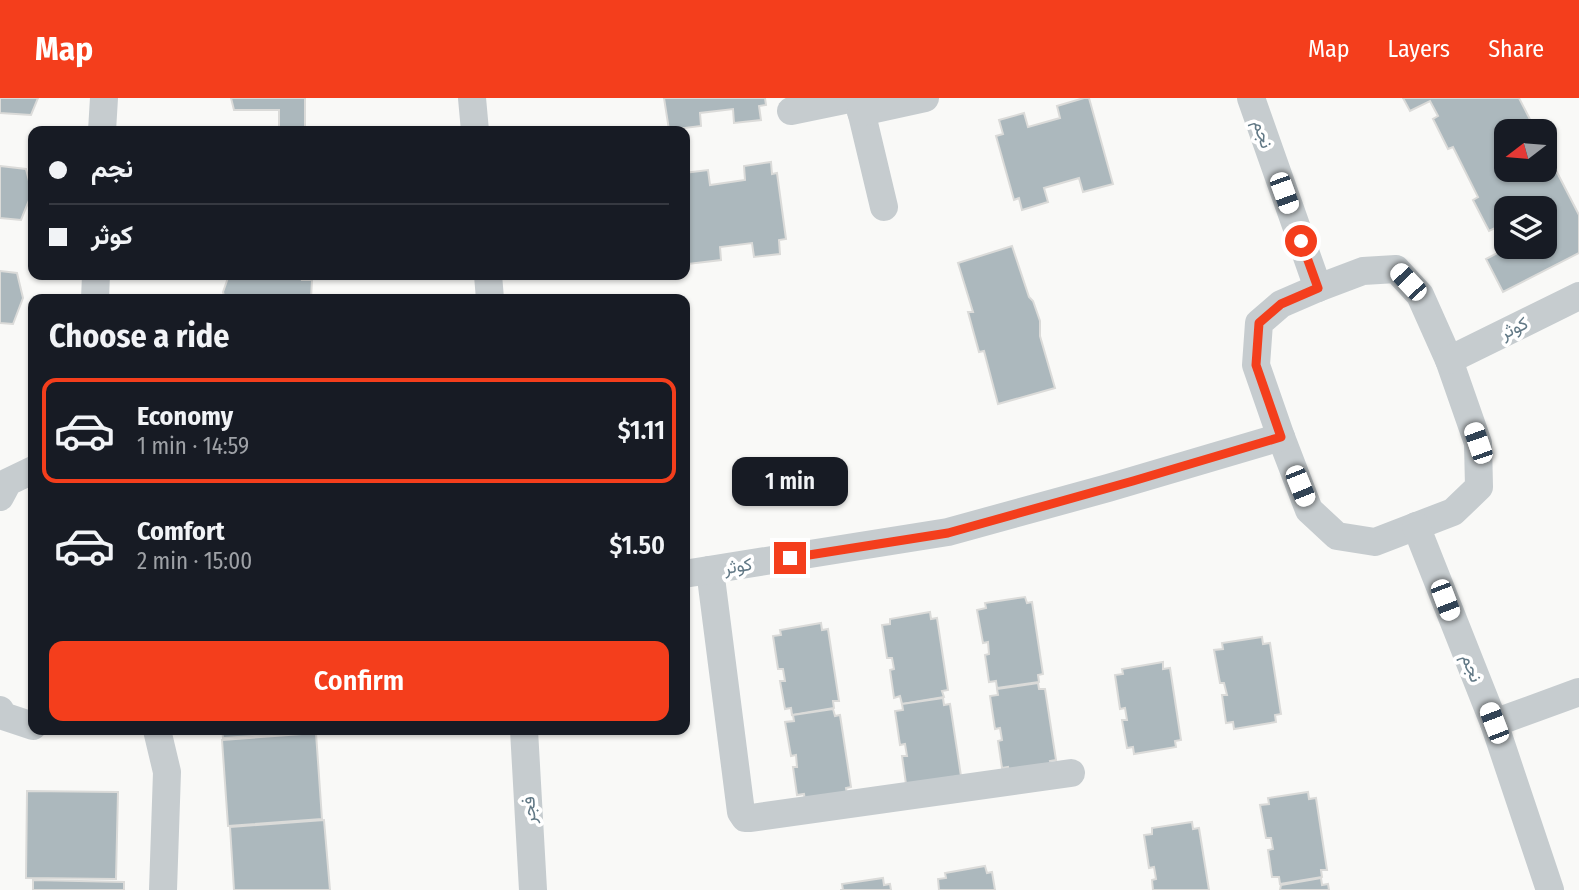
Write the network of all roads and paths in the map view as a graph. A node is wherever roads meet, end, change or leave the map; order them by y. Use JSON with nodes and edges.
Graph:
{"nodes":[{"id":1,"x":104,"y":98,"type":"edge"},
{"id":2,"x":472,"y":98,"type":"edge"},
{"id":3,"x":925,"y":98,"type":"edge"},
{"id":4,"x":1251,"y":98,"type":"edge"},
{"id":5,"x":858,"y":103,"type":"edge"},
{"id":6,"x":791,"y":111,"type":"dead end"},
{"id":7,"x":102,"y":126,"type":"edge"},
{"id":8,"x":475,"y":126,"type":"edge"},
{"id":9,"x":884,"y":207,"type":"dead end"},
{"id":10,"x":1318,"y":288,"type":"junction"},
{"id":11,"x":1579,"y":296,"type":"edge"},
{"id":12,"x":1450,"y":360,"type":"junction"},
{"id":13,"x":1281,"y":437,"type":"junction"},
{"id":14,"x":28,"y":472,"type":"edge"},
{"id":15,"x":0,"y":497,"type":"edge"},
{"id":16,"x":1416,"y":526,"type":"junction"},
{"id":17,"x":697,"y":572,"type":"edge"},
{"id":18,"x":1579,"y":692,"type":"edge"},
{"id":19,"x":0,"y":710,"type":"edge"},
{"id":20,"x":1494,"y":723,"type":"junction"},
{"id":21,"x":28,"y":724,"type":"edge"},
{"id":22,"x":158,"y":735,"type":"edge"},
{"id":23,"x":524,"y":735,"type":"edge"},
{"id":24,"x":1071,"y":772,"type":"dead end"},
{"id":25,"x":163,"y":890,"type":"edge"},
{"id":26,"x":533,"y":890,"type":"edge"},
{"id":27,"x":1550,"y":890,"type":"edge"}],
"edges":[{"from":1,"to":7,"type":"street"},
{"from":2,"to":8,"type":"street"},
{"from":3,"to":5,"type":"street"},
{"from":4,"to":10,"type":"street","name":"نجم"},
{"from":5,"to":6,"type":"street"},
{"from":5,"to":9,"type":"street"},
{"from":10,"to":12,"type":"street"},
{"from":10,"to":13,"type":"street"},
{"from":11,"to":12,"type":"street","name":"کوثر"},
{"from":12,"to":16,"type":"street"},
{"from":13,"to":16,"type":"street"},
{"from":13,"to":17,"type":"street","name":"کوثر"},
{"from":14,"to":15,"type":"street"},
{"from":16,"to":20,"type":"street","name":"نجم"},
{"from":17,"to":24,"type":"street"},
{"from":18,"to":20,"type":"street"},
{"from":19,"to":21,"type":"street"},
{"from":20,"to":27,"type":"street","name":"نجم"},
{"from":22,"to":25,"type":"street"},
{"from":23,"to":26,"type":"street","name":"فجر"}]}
